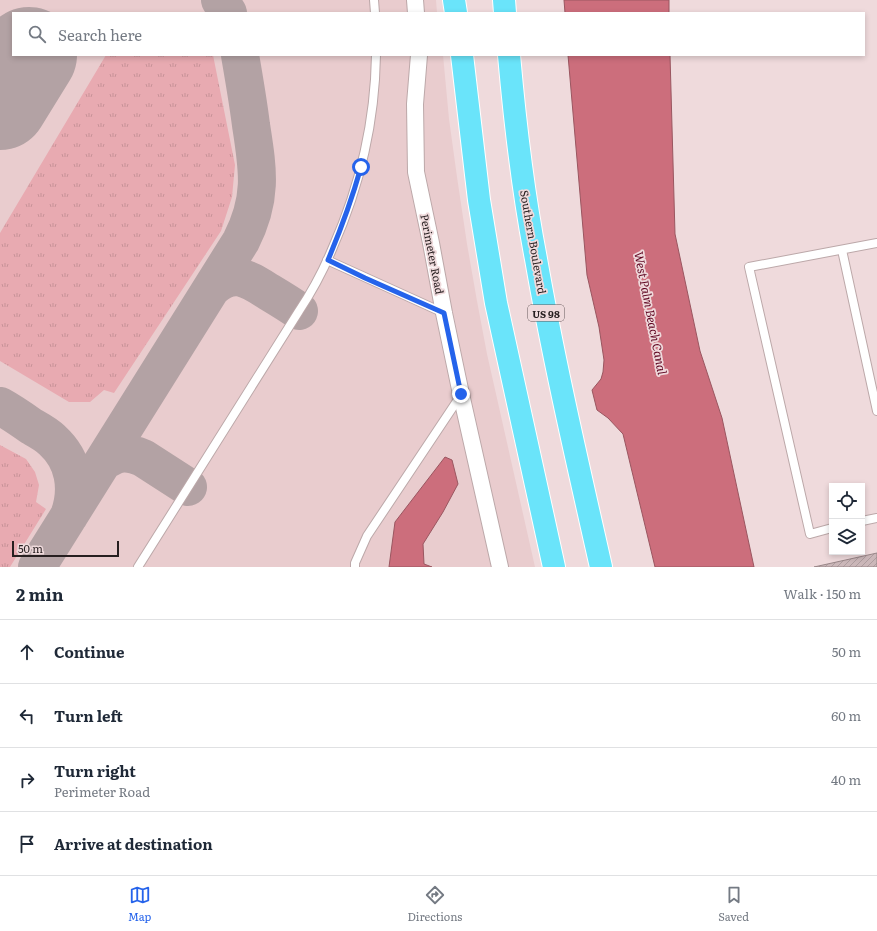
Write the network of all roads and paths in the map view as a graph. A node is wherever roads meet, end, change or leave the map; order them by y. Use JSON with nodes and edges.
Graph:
{"nodes":[{"id":1,"x":374,"y":0,"type":"edge"},
{"id":2,"x":415,"y":0,"type":"edge"},
{"id":3,"x":454,"y":0,"type":"edge"},
{"id":4,"x":504,"y":0,"type":"edge"},
{"id":5,"x":376,"y":12,"type":"edge"},
{"id":6,"x":416,"y":12,"type":"edge"},
{"id":7,"x":456,"y":12,"type":"edge"},
{"id":8,"x":505,"y":12,"type":"edge"},
{"id":9,"x":376,"y":56,"type":"edge"},
{"id":10,"x":419,"y":56,"type":"edge"},
{"id":11,"x":462,"y":56,"type":"edge"},
{"id":12,"x":509,"y":56,"type":"edge"},
{"id":13,"x":877,"y":243,"type":"edge"},
{"id":14,"x":842,"y":250,"type":"junction"},
{"id":15,"x":328,"y":260,"type":"junction"},
{"id":16,"x":444,"y":313,"type":"junction"},
{"id":17,"x":461,"y":394,"type":"junction"},
{"id":18,"x":877,"y":411,"type":"edge"},
{"id":19,"x":877,"y":518,"type":"edge"},
{"id":20,"x":865,"y":520,"type":"edge"},
{"id":21,"x":829,"y":529,"type":"edge"},
{"id":22,"x":138,"y":567,"type":"edge"},
{"id":23,"x":355,"y":567,"type":"edge"},
{"id":24,"x":500,"y":567,"type":"edge"},
{"id":25,"x":554,"y":567,"type":"edge"},
{"id":26,"x":601,"y":567,"type":"edge"}],
"edges":[{"from":1,"to":5,"type":"lane"},
{"from":2,"to":6,"type":"street"},
{"from":3,"to":7,"type":"highway"},
{"from":4,"to":8,"type":"highway"},
{"from":9,"to":15,"type":"lane"},
{"from":10,"to":16,"type":"street","name":"Perimeter Road"},
{"from":11,"to":25,"type":"highway"},
{"from":12,"to":26,"type":"highway","name":"Southern Boulevard","number":"US 98"},
{"from":13,"to":14,"type":"lane"},
{"from":14,"to":18,"type":"lane"},
{"from":14,"to":21,"type":"lane"},
{"from":15,"to":16,"type":"lane"},
{"from":15,"to":22,"type":"lane"},
{"from":16,"to":17,"type":"street","name":"Perimeter Road"},
{"from":17,"to":23,"type":"lane"},
{"from":17,"to":24,"type":"street","name":"Perimeter Road"},
{"from":19,"to":20,"type":"lane"}]}
